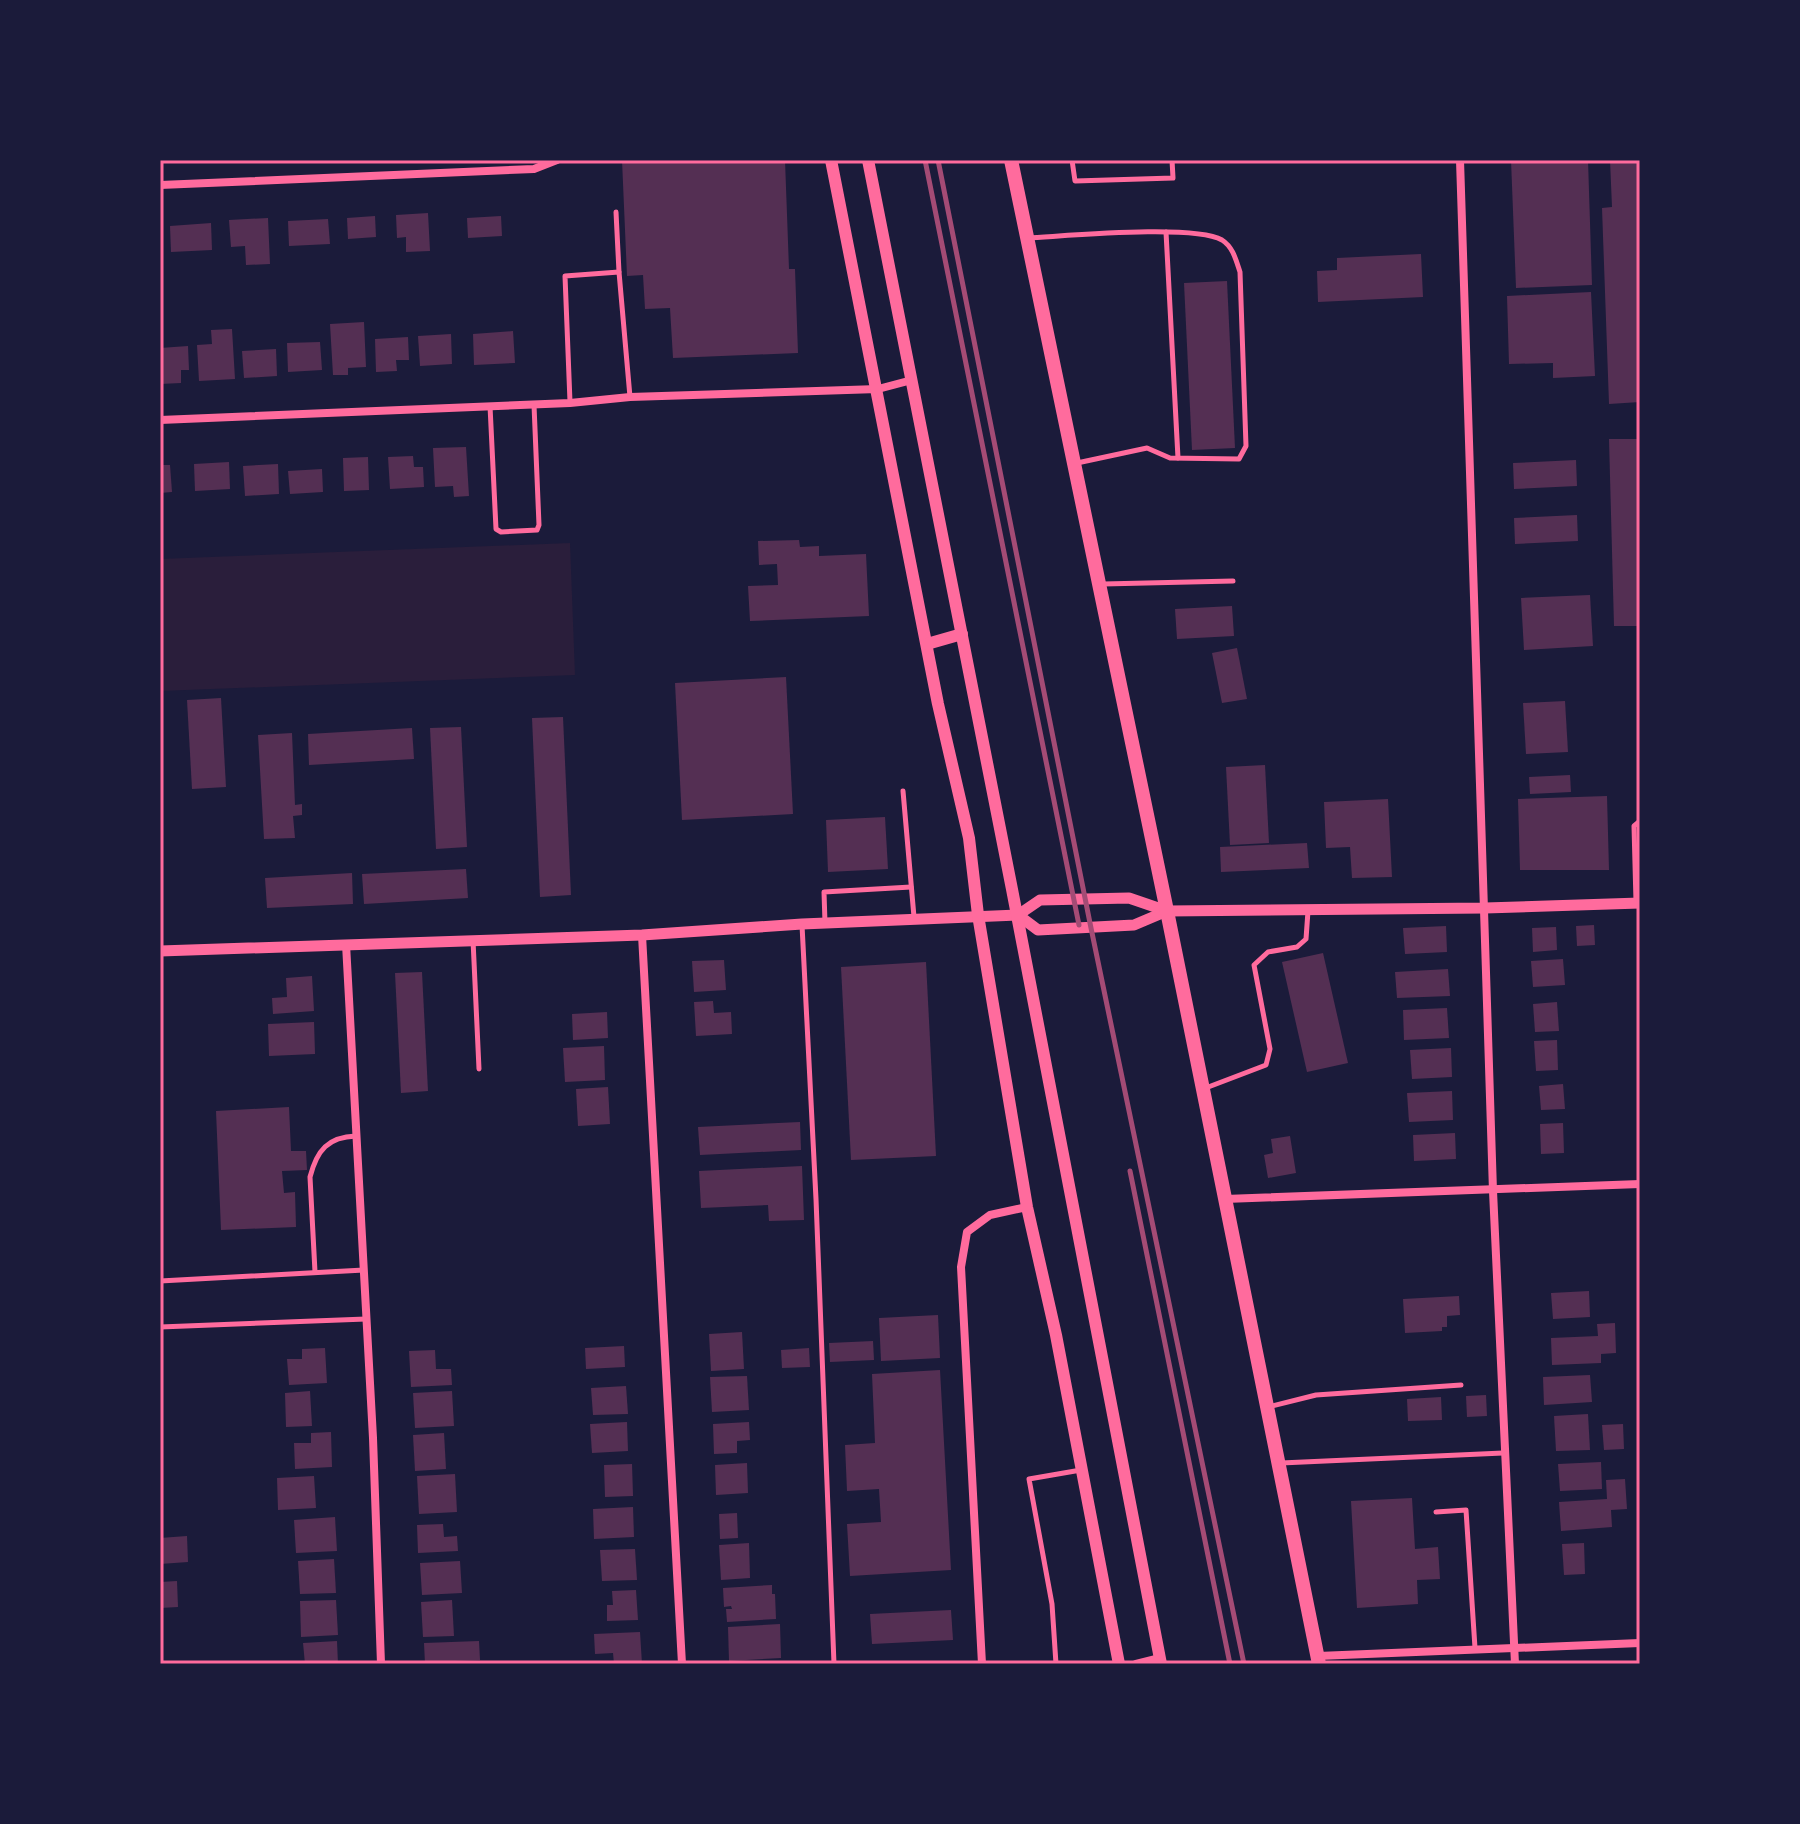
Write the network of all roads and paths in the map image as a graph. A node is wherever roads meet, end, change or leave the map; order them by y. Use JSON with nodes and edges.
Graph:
{"nodes":[{"id":1,"x":557,"y":160,"type":"edge"},
{"id":2,"x":831,"y":160,"type":"edge"},
{"id":3,"x":868,"y":160,"type":"edge"},
{"id":4,"x":1011,"y":160,"type":"edge"},
{"id":5,"x":1072,"y":160,"type":"edge"},
{"id":6,"x":1172,"y":160,"type":"edge"},
{"id":7,"x":1460,"y":160,"type":"edge"},
{"id":8,"x":160,"y":185,"type":"edge"},
{"id":9,"x":616,"y":212,"type":"dead end"},
{"id":10,"x":1166,"y":232,"type":"junction"},
{"id":11,"x":1027,"y":238,"type":"junction"},
{"id":12,"x":619,"y":272,"type":"junction"},
{"id":13,"x":912,"y":380,"type":"junction"},
{"id":14,"x":878,"y":389,"type":"junction"},
{"id":15,"x":630,"y":397,"type":"junction"},
{"id":16,"x":570,"y":403,"type":"junction"},
{"id":17,"x":534,"y":405,"type":"junction"},
{"id":18,"x":490,"y":406,"type":"junction"},
{"id":19,"x":160,"y":420,"type":"edge"},
{"id":20,"x":1178,"y":458,"type":"junction"},
{"id":21,"x":1073,"y":463,"type":"junction"},
{"id":22,"x":1233,"y":581,"type":"dead end"},
{"id":23,"x":1098,"y":584,"type":"junction"},
{"id":24,"x":962,"y":634,"type":"junction"},
{"id":25,"x":927,"y":644,"type":"junction"},
{"id":26,"x":903,"y":791,"type":"dead end"},
{"id":27,"x":1640,"y":821,"type":"edge"},
{"id":28,"x":1637,"y":852,"type":"edge"},
{"id":29,"x":911,"y":887,"type":"junction"},
{"id":30,"x":1638,"y":903,"type":"edge"},
{"id":31,"x":1485,"y":908,"type":"junction"},
{"id":32,"x":1308,"y":910,"type":"junction"},
{"id":33,"x":1167,"y":911,"type":"junction"},
{"id":34,"x":978,"y":915,"type":"junction"},
{"id":35,"x":1018,"y":915,"type":"junction"},
{"id":36,"x":914,"y":918,"type":"junction"},
{"id":37,"x":825,"y":923,"type":"junction"},
{"id":38,"x":802,"y":924,"type":"junction"},
{"id":39,"x":642,"y":935,"type":"junction"},
{"id":40,"x":473,"y":939,"type":"junction"},
{"id":41,"x":346,"y":944,"type":"junction"},
{"id":42,"x":160,"y":951,"type":"edge"},
{"id":43,"x":479,"y":1069,"type":"dead end"},
{"id":44,"x":1202,"y":1090,"type":"junction"},
{"id":45,"x":357,"y":1136,"type":"junction"},
{"id":46,"x":1640,"y":1184,"type":"edge"},
{"id":47,"x":1493,"y":1191,"type":"junction"},
{"id":48,"x":1224,"y":1199,"type":"junction"},
{"id":49,"x":1027,"y":1207,"type":"junction"},
{"id":50,"x":364,"y":1270,"type":"junction"},
{"id":51,"x":315,"y":1272,"type":"junction"},
{"id":52,"x":160,"y":1281,"type":"edge"},
{"id":53,"x":366,"y":1319,"type":"junction"},
{"id":54,"x":160,"y":1327,"type":"edge"},
{"id":55,"x":1461,"y":1385,"type":"dead end"},
{"id":56,"x":1267,"y":1407,"type":"junction"},
{"id":57,"x":1503,"y":1453,"type":"junction"},
{"id":58,"x":1278,"y":1463,"type":"junction"},
{"id":59,"x":1082,"y":1470,"type":"junction"},
{"id":60,"x":1436,"y":1512,"type":"dead end"},
{"id":61,"x":1640,"y":1643,"type":"edge"},
{"id":62,"x":1514,"y":1646,"type":"junction"},
{"id":63,"x":1475,"y":1648,"type":"junction"},
{"id":64,"x":1319,"y":1660,"type":"edge"},
{"id":65,"x":1161,"y":1661,"type":"edge"},
{"id":66,"x":381,"y":1664,"type":"edge"},
{"id":67,"x":682,"y":1664,"type":"edge"},
{"id":68,"x":834,"y":1664,"type":"edge"},
{"id":69,"x":982,"y":1664,"type":"edge"},
{"id":70,"x":1056,"y":1664,"type":"edge"},
{"id":71,"x":1119,"y":1664,"type":"edge"},
{"id":72,"x":1136,"y":1664,"type":"edge"},
{"id":73,"x":1515,"y":1664,"type":"edge"}],
"edges":[{"from":1,"to":8,"type":"street"},
{"from":2,"to":14,"type":"main road"},
{"from":3,"to":13,"type":"main road"},
{"from":4,"to":11,"type":"main road"},
{"from":5,"to":6,"type":"lane"},
{"from":7,"to":31,"type":"street"},
{"from":9,"to":12,"type":"lane"},
{"from":10,"to":11,"type":"lane"},
{"from":10,"to":20,"type":"lane"},
{"from":10,"to":20,"type":"lane"},
{"from":11,"to":21,"type":"main road"},
{"from":12,"to":15,"type":"lane"},
{"from":12,"to":16,"type":"lane"},
{"from":13,"to":14,"type":"street"},
{"from":13,"to":24,"type":"main road"},
{"from":14,"to":15,"type":"street"},
{"from":14,"to":25,"type":"main road"},
{"from":15,"to":16,"type":"street"},
{"from":16,"to":17,"type":"street"},
{"from":17,"to":18,"type":"street"},
{"from":17,"to":18,"type":"lane"},
{"from":18,"to":19,"type":"street"},
{"from":20,"to":21,"type":"lane"},
{"from":21,"to":23,"type":"main road"},
{"from":22,"to":23,"type":"lane"},
{"from":23,"to":33,"type":"main road"},
{"from":24,"to":25,"type":"main road"},
{"from":24,"to":35,"type":"main road"},
{"from":25,"to":34,"type":"main road"},
{"from":26,"to":29,"type":"lane"},
{"from":27,"to":28,"type":"lane"},
{"from":28,"to":30,"type":"lane"},
{"from":29,"to":36,"type":"lane"},
{"from":29,"to":37,"type":"lane"},
{"from":30,"to":31,"type":"street"},
{"from":31,"to":32,"type":"street"},
{"from":31,"to":47,"type":"street"},
{"from":32,"to":33,"type":"street"},
{"from":32,"to":44,"type":"lane"},
{"from":33,"to":35,"type":"street"},
{"from":33,"to":35,"type":"street"},
{"from":33,"to":44,"type":"main road"},
{"from":34,"to":35,"type":"street"},
{"from":34,"to":36,"type":"street"},
{"from":34,"to":49,"type":"main road"},
{"from":35,"to":65,"type":"main road"},
{"from":36,"to":37,"type":"street"},
{"from":37,"to":38,"type":"street"},
{"from":38,"to":39,"type":"street"},
{"from":38,"to":68,"type":"lane"},
{"from":39,"to":40,"type":"street"},
{"from":39,"to":67,"type":"street"},
{"from":40,"to":41,"type":"street"},
{"from":40,"to":43,"type":"lane"},
{"from":41,"to":42,"type":"street"},
{"from":41,"to":45,"type":"street"},
{"from":44,"to":48,"type":"main road"},
{"from":45,"to":50,"type":"street"},
{"from":45,"to":51,"type":"lane"},
{"from":46,"to":47,"type":"street"},
{"from":47,"to":48,"type":"street"},
{"from":47,"to":57,"type":"street"},
{"from":48,"to":56,"type":"main road"},
{"from":49,"to":59,"type":"main road"},
{"from":49,"to":69,"type":"street"},
{"from":50,"to":51,"type":"lane"},
{"from":50,"to":53,"type":"street"},
{"from":51,"to":52,"type":"lane"},
{"from":53,"to":54,"type":"lane"},
{"from":53,"to":66,"type":"street"},
{"from":55,"to":56,"type":"lane"},
{"from":56,"to":58,"type":"main road"},
{"from":57,"to":58,"type":"lane"},
{"from":57,"to":62,"type":"street"},
{"from":58,"to":64,"type":"main road"},
{"from":59,"to":70,"type":"lane"},
{"from":59,"to":71,"type":"main road"},
{"from":60,"to":63,"type":"lane"},
{"from":61,"to":62,"type":"street"},
{"from":62,"to":63,"type":"street"},
{"from":62,"to":73,"type":"street"},
{"from":63,"to":64,"type":"street"},
{"from":65,"to":72,"type":"street"}]}
